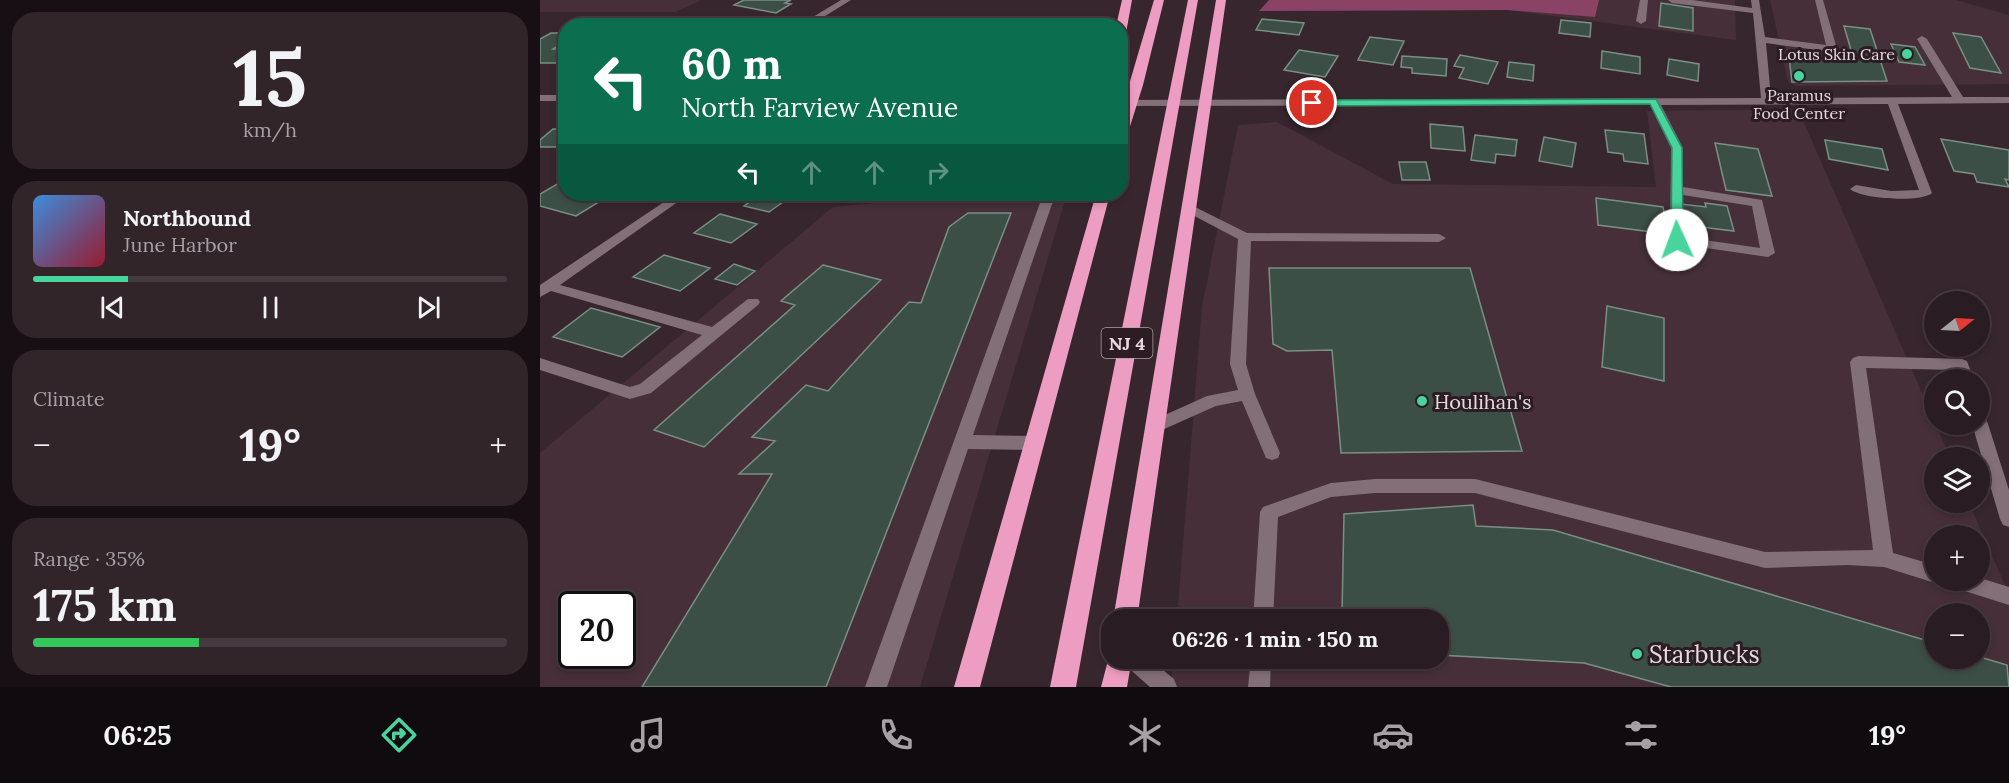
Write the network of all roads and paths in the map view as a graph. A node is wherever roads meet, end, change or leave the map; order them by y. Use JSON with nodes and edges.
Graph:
{"nodes":[{"id":1,"x":847,"y":0,"type":"edge"},
{"id":2,"x":1127,"y":0,"type":"edge"},
{"id":3,"x":1159,"y":0,"type":"edge"},
{"id":4,"x":1193,"y":0,"type":"edge"},
{"id":5,"x":1221,"y":0,"type":"edge"},
{"id":6,"x":1644,"y":0,"type":"edge"},
{"id":7,"x":1672,"y":0,"type":"edge"},
{"id":8,"x":1819,"y":0,"type":"edge"},
{"id":9,"x":1756,"y":5,"type":"edge"},
{"id":10,"x":816,"y":18,"type":"edge"},
{"id":11,"x":1123,"y":18,"type":"edge"},
{"id":12,"x":1641,"y":21,"type":"dead end"},
{"id":13,"x":1761,"y":39,"type":"junction"},
{"id":14,"x":1922,"y":39,"type":"dead end"},
{"id":15,"x":540,"y":98,"type":"edge"},
{"id":16,"x":558,"y":98,"type":"edge"},
{"id":17,"x":1766,"y":100,"type":"junction"},
{"id":18,"x":1959,"y":100,"type":"junction"},
{"id":19,"x":2009,"y":100,"type":"edge"},
{"id":20,"x":1653,"y":101,"type":"junction"},
{"id":21,"x":1892,"y":101,"type":"junction"},
{"id":22,"x":1128,"y":103,"type":"edge"},
{"id":23,"x":1128,"y":112,"type":"edge"},
{"id":24,"x":1856,"y":189,"type":"dead end"},
{"id":25,"x":1676,"y":190,"type":"junction"},
{"id":26,"x":673,"y":201,"type":"edge"},
{"id":27,"x":1048,"y":201,"type":"edge"},
{"id":28,"x":1100,"y":201,"type":"edge"},
{"id":29,"x":1189,"y":208,"type":"junction"},
{"id":30,"x":1245,"y":237,"type":"junction"},
{"id":31,"x":1439,"y":238,"type":"dead end"},
{"id":32,"x":544,"y":289,"type":"edge"},
{"id":33,"x":753,"y":302,"type":"dead end"},
{"id":34,"x":714,"y":333,"type":"junction"},
{"id":35,"x":540,"y":364,"type":"edge"},
{"id":36,"x":1963,"y":369,"type":"edge"},
{"id":37,"x":1247,"y":394,"type":"junction"},
{"id":38,"x":1153,"y":428,"type":"junction"},
{"id":39,"x":1983,"y":435,"type":"edge"},
{"id":40,"x":962,"y":442,"type":"junction"},
{"id":41,"x":1035,"y":443,"type":"junction"},
{"id":42,"x":1272,"y":453,"type":"dead end"},
{"id":43,"x":2009,"y":519,"type":"edge"},
{"id":44,"x":1884,"y":559,"type":"junction"},
{"id":45,"x":1924,"y":571,"type":"edge"},
{"id":46,"x":1990,"y":590,"type":"edge"},
{"id":47,"x":2009,"y":596,"type":"edge"},
{"id":48,"x":1127,"y":609,"type":"edge"},
{"id":49,"x":1264,"y":609,"type":"edge"},
{"id":50,"x":1118,"y":669,"type":"edge"},
{"id":51,"x":1145,"y":669,"type":"edge"},
{"id":52,"x":1260,"y":669,"type":"edge"},
{"id":53,"x":876,"y":687,"type":"edge"},
{"id":54,"x":967,"y":687,"type":"edge"},
{"id":55,"x":1063,"y":687,"type":"edge"},
{"id":56,"x":1114,"y":687,"type":"edge"},
{"id":57,"x":1166,"y":687,"type":"edge"},
{"id":58,"x":1259,"y":687,"type":"edge"}],
"edges":[{"from":1,"to":10,"type":"street"},
{"from":2,"to":11,"type":"highway"},
{"from":3,"to":23,"type":"highway"},
{"from":4,"to":55,"type":"highway","number":"NJ 4"},
{"from":5,"to":29,"type":"highway"},
{"from":6,"to":12,"type":"street"},
{"from":7,"to":9,"type":"street"},
{"from":8,"to":13,"type":"street"},
{"from":9,"to":13,"type":"street"},
{"from":13,"to":17,"type":"street"},
{"from":14,"to":18,"type":"street"},
{"from":15,"to":16,"type":"street"},
{"from":17,"to":20,"type":"street"},
{"from":17,"to":21,"type":"street"},
{"from":18,"to":19,"type":"street"},
{"from":18,"to":21,"type":"street"},
{"from":20,"to":22,"type":"street"},
{"from":20,"to":25,"type":"street"},
{"from":21,"to":24,"type":"street"},
{"from":25,"to":25,"type":"street"},
{"from":26,"to":32,"type":"street"},
{"from":27,"to":40,"type":"street"},
{"from":28,"to":41,"type":"highway"},
{"from":29,"to":30,"type":"street"},
{"from":29,"to":38,"type":"highway"},
{"from":30,"to":31,"type":"street"},
{"from":30,"to":37,"type":"street"},
{"from":32,"to":34,"type":"street"},
{"from":33,"to":34,"type":"street"},
{"from":34,"to":35,"type":"street"},
{"from":36,"to":44,"type":"street"},
{"from":37,"to":38,"type":"street"},
{"from":37,"to":42,"type":"street"},
{"from":38,"to":48,"type":"highway"},
{"from":39,"to":43,"type":"street"},
{"from":40,"to":41,"type":"street"},
{"from":40,"to":53,"type":"street"},
{"from":41,"to":54,"type":"highway"},
{"from":44,"to":45,"type":"street"},
{"from":44,"to":49,"type":"street"},
{"from":46,"to":47,"type":"street"},
{"from":50,"to":56,"type":"highway"},
{"from":51,"to":57,"type":"street"},
{"from":52,"to":58,"type":"street"}]}
